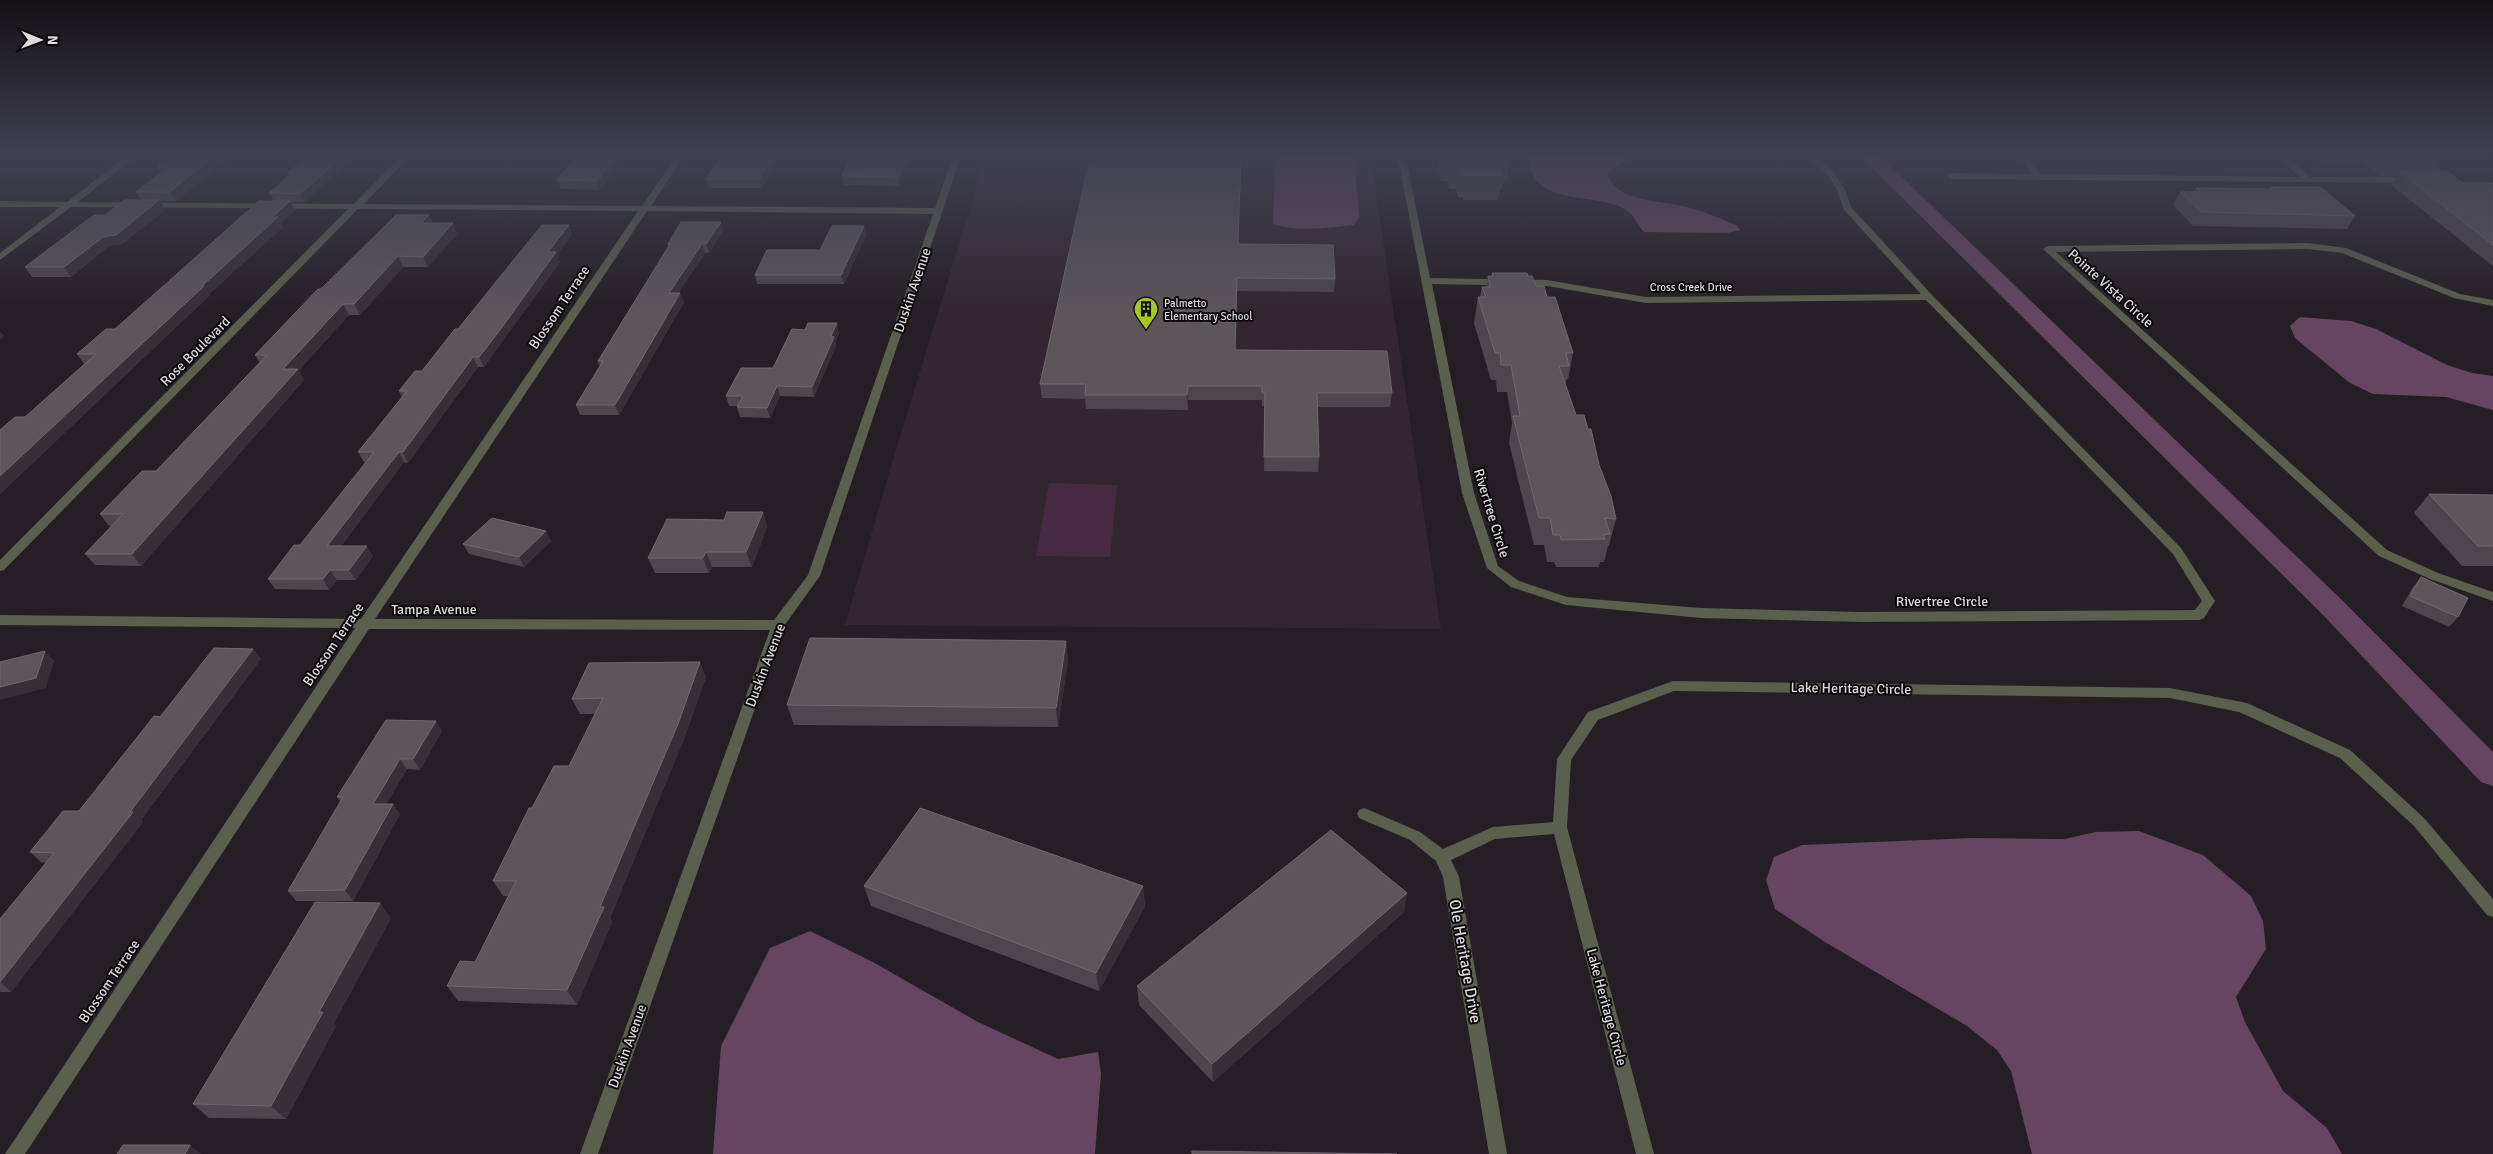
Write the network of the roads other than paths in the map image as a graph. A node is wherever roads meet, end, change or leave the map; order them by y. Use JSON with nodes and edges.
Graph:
{"nodes":[{"id":1,"x":66,"y":207,"type":"edge"},
{"id":2,"x":335,"y":207,"type":"edge"},
{"id":3,"x":356,"y":207,"type":"junction"},
{"id":4,"x":940,"y":207,"type":"edge"},
{"id":5,"x":1411,"y":207,"type":"edge"},
{"id":6,"x":1847,"y":207,"type":"edge"},
{"id":7,"x":645,"y":209,"type":"junction"},
{"id":8,"x":939,"y":211,"type":"junction"},
{"id":9,"x":0,"y":256,"type":"edge"},
{"id":10,"x":1425,"y":281,"type":"junction"},
{"id":11,"x":1929,"y":297,"type":"junction"},
{"id":12,"x":2493,"y":303,"type":"edge"},
{"id":13,"x":0,"y":567,"type":"edge"},
{"id":14,"x":2493,"y":597,"type":"edge"},
{"id":15,"x":0,"y":620,"type":"edge"},
{"id":16,"x":365,"y":624,"type":"junction"},
{"id":17,"x":778,"y":625,"type":"junction"},
{"id":18,"x":1364,"y":814,"type":"dead end"},
{"id":19,"x":1560,"y":827,"type":"junction"},
{"id":20,"x":1442,"y":857,"type":"junction"},
{"id":21,"x":2493,"y":910,"type":"edge"},
{"id":22,"x":14,"y":1154,"type":"edge"},
{"id":23,"x":589,"y":1154,"type":"edge"},
{"id":24,"x":1498,"y":1154,"type":"edge"},
{"id":25,"x":1645,"y":1154,"type":"edge"}],
"edges":[{"from":1,"to":9,"type":"street"},
{"from":2,"to":3,"type":"street"},
{"from":3,"to":7,"type":"street"},
{"from":3,"to":13,"type":"street","name":"Rose Boulevard"},
{"from":4,"to":8,"type":"street","name":"Duskin Avenue"},
{"from":5,"to":10,"type":"street","name":"Rivertree Circle"},
{"from":6,"to":11,"type":"street","name":"Rivertree Circle"},
{"from":7,"to":8,"type":"street"},
{"from":7,"to":16,"type":"street","name":"Blossom Terrace"},
{"from":8,"to":17,"type":"street","name":"Duskin Avenue"},
{"from":10,"to":11,"type":"street","name":"Cross Creek Drive"},
{"from":10,"to":11,"type":"street","name":"Rivertree Circle"},
{"from":12,"to":14,"type":"street","name":"Pointe Vista Circle"},
{"from":15,"to":16,"type":"street","name":"Tampa Avenue"},
{"from":16,"to":17,"type":"street","name":"Tampa Avenue"},
{"from":16,"to":22,"type":"street","name":"Blossom Terrace"},
{"from":17,"to":23,"type":"street","name":"Duskin Avenue"},
{"from":18,"to":20,"type":"street","name":"Ole Heritage Drive"},
{"from":19,"to":20,"type":"street"},
{"from":19,"to":21,"type":"street","name":"Lake Heritage Circle"},
{"from":19,"to":25,"type":"street","name":"Lake Heritage Circle"},
{"from":20,"to":24,"type":"street","name":"Ole Heritage Drive"}]}
